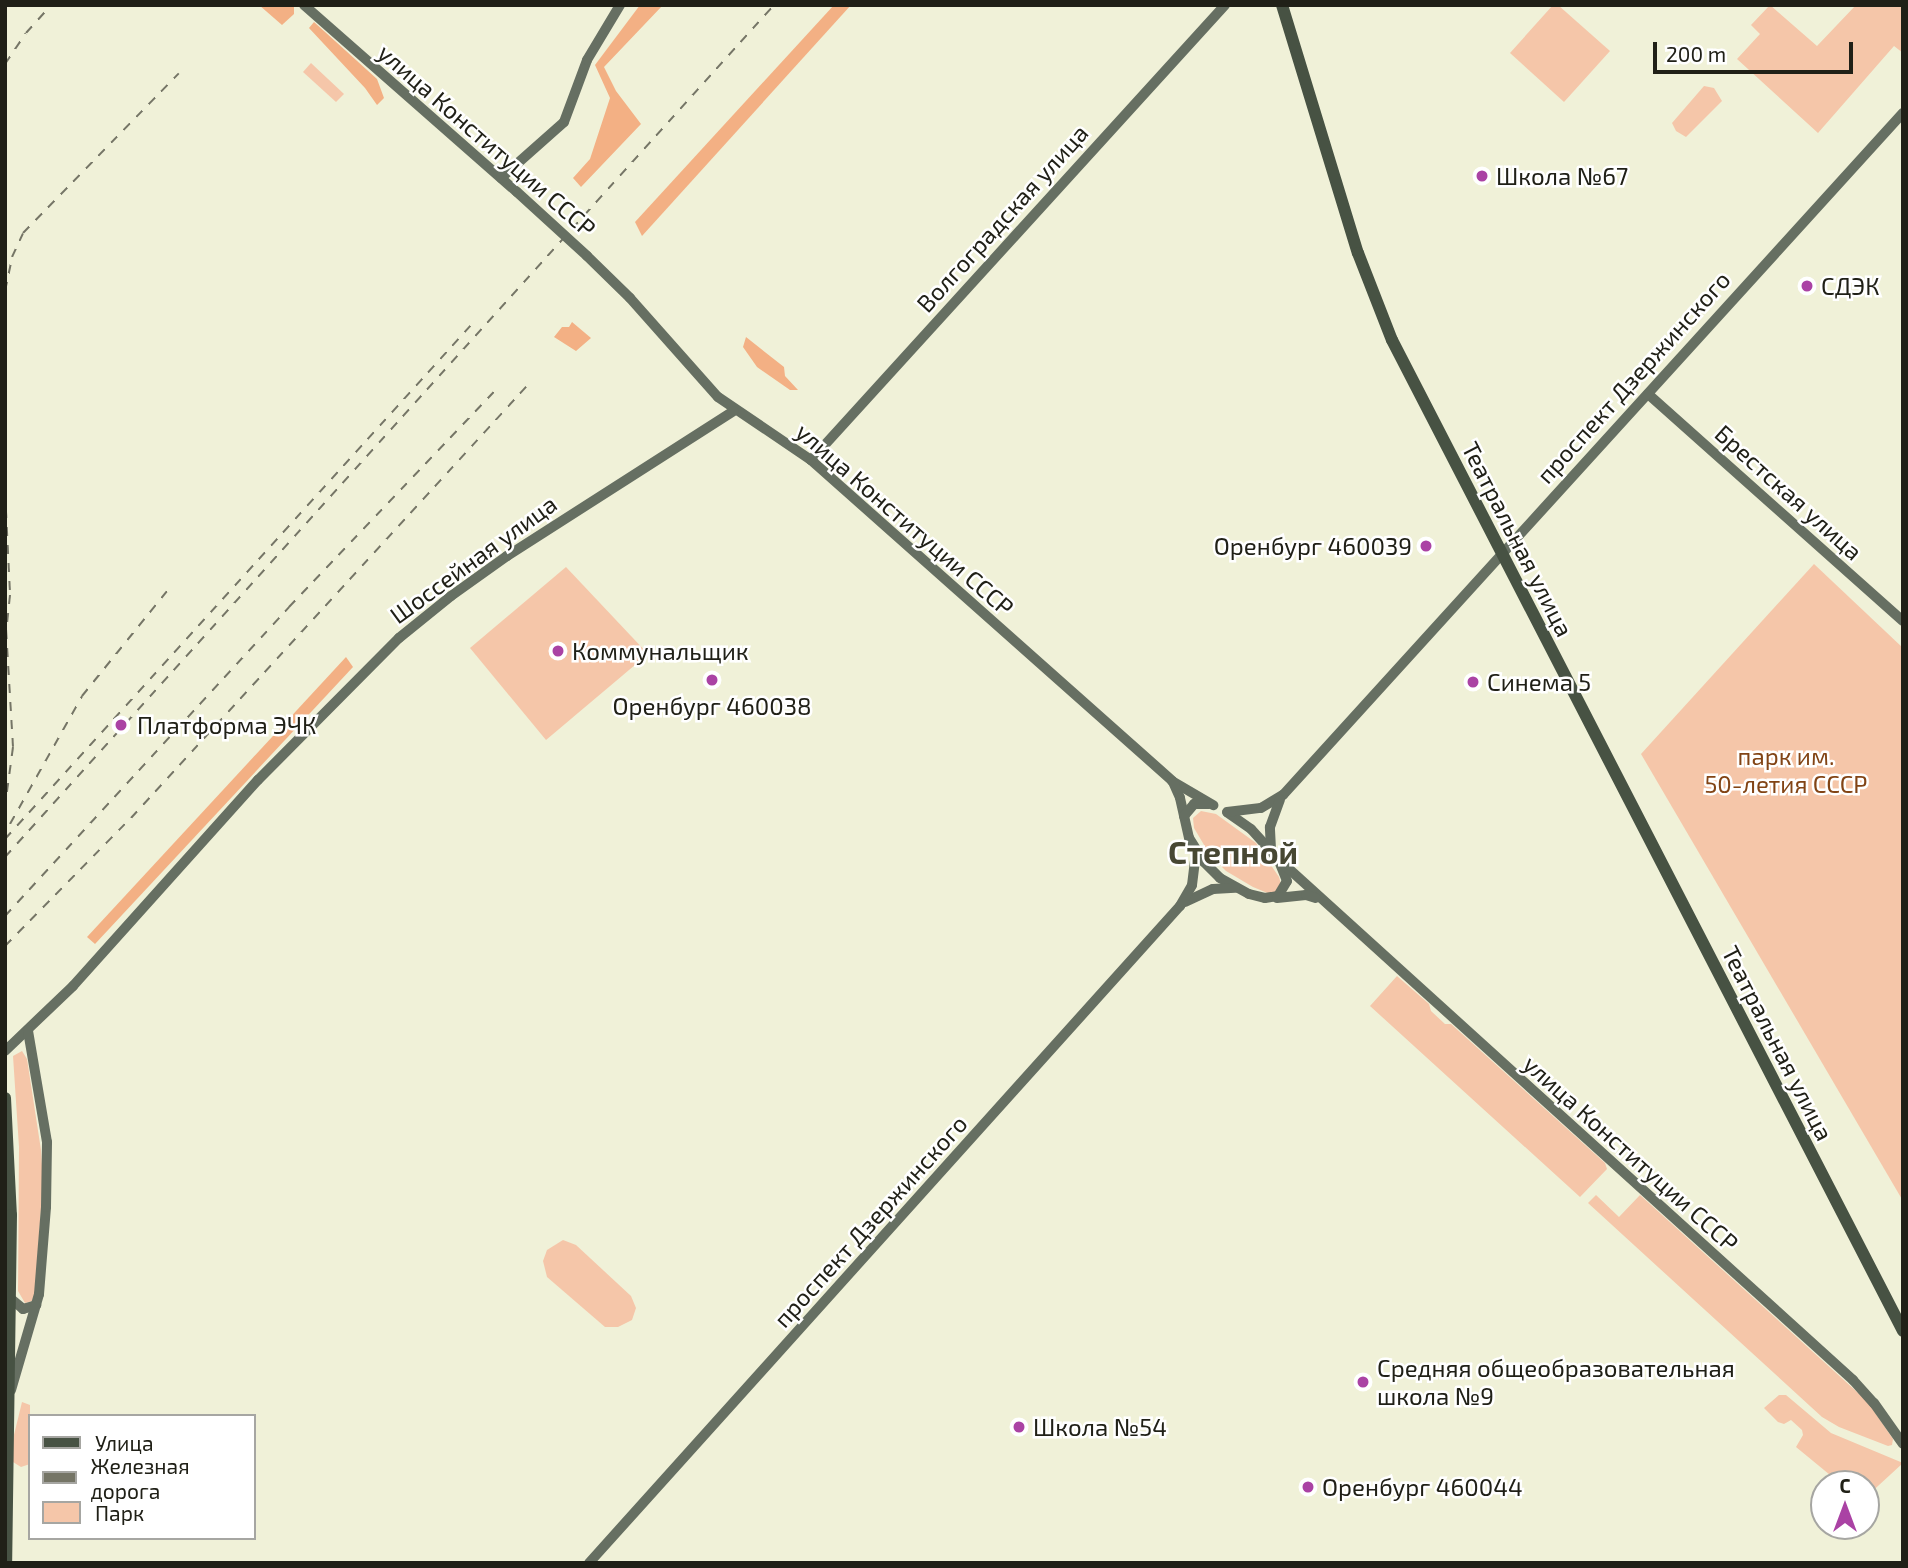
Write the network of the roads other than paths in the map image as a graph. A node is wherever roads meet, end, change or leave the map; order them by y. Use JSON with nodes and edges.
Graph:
{"nodes":[{"id":1,"x":304,"y":5,"type":"edge"},
{"id":2,"x":620,"y":5,"type":"edge"},
{"id":3,"x":1225,"y":5,"type":"edge"},
{"id":4,"x":1282,"y":5,"type":"edge"},
{"id":5,"x":1903,"y":113,"type":"edge"},
{"id":6,"x":501,"y":178,"type":"junction"},
{"id":7,"x":1648,"y":394,"type":"junction"},
{"id":8,"x":734,"y":411,"type":"junction"},
{"id":9,"x":811,"y":460,"type":"junction"},
{"id":10,"x":1502,"y":553,"type":"junction"},
{"id":11,"x":1903,"y":621,"type":"edge"},
{"id":12,"x":1172,"y":781,"type":"junction"},
{"id":13,"x":1283,"y":795,"type":"junction"},
{"id":14,"x":1213,"y":805,"type":"junction"},
{"id":15,"x":1227,"y":812,"type":"junction"},
{"id":16,"x":1184,"y":816,"type":"junction"},
{"id":17,"x":1196,"y":850,"type":"junction"},
{"id":18,"x":1274,"y":855,"type":"junction"},
{"id":19,"x":1235,"y":888,"type":"junction"},
{"id":20,"x":1272,"y":898,"type":"junction"},
{"id":21,"x":1322,"y":900,"type":"junction"},
{"id":22,"x":1180,"y":906,"type":"junction"},
{"id":23,"x":28,"y":1031,"type":"junction"},
{"id":24,"x":5,"y":1051,"type":"edge"},
{"id":25,"x":5,"y":1099,"type":"edge"},
{"id":26,"x":10,"y":1298,"type":"junction"},
{"id":27,"x":36,"y":1305,"type":"junction"},
{"id":28,"x":1903,"y":1331,"type":"edge"},
{"id":29,"x":9,"y":1398,"type":"junction"},
{"id":30,"x":7,"y":1420,"type":"edge"},
{"id":31,"x":1903,"y":1444,"type":"edge"},
{"id":32,"x":6,"y":1563,"type":"edge"},
{"id":33,"x":589,"y":1563,"type":"edge"}],
"edges":[{"from":1,"to":6,"type":"main road","name":"улица Конституции СССР"},
{"from":2,"to":6,"type":"main road"},
{"from":3,"to":9,"type":"main road","name":"Волгоградская улица"},
{"from":4,"to":10,"type":"main road","name":"Театральная улица"},
{"from":5,"to":7,"type":"main road","name":"проспект Дзержинского"},
{"from":6,"to":8,"type":"main road","name":"улица Конституции СССР","bridge":true},
{"from":7,"to":10,"type":"main road","name":"проспект Дзержинского"},
{"from":7,"to":11,"type":"main road","name":"Брестская улица"},
{"from":8,"to":9,"type":"main road","name":"улица Конституции СССР"},
{"from":8,"to":23,"type":"main road","name":"Шоссейная улица"},
{"from":9,"to":12,"type":"main road","name":"улица Конституции СССР"},
{"from":10,"to":13,"type":"main road","name":"проспект Дзержинского"},
{"from":10,"to":28,"type":"main road","name":"Театральная улица"},
{"from":12,"to":14,"type":"main road","name":"улица Конституции СССР"},
{"from":12,"to":16,"type":"main road","name":"улица Конституции СССР"},
{"from":13,"to":15,"type":"main road","name":"проспект Дзержинского"},
{"from":13,"to":18,"type":"main road","name":"проспект Дзержинского"},
{"from":14,"to":15,"type":"main road","name":"улица Конституции СССР"},
{"from":14,"to":16,"type":"main road"},
{"from":15,"to":18,"type":"main road","name":"улица Конституции СССР"},
{"from":16,"to":17,"type":"main road","name":"улица Конституции СССР"},
{"from":17,"to":19,"type":"main road"},
{"from":17,"to":22,"type":"main road","name":"проспект Дзержинского"},
{"from":18,"to":20,"type":"main road","name":"проспект Дзержинского"},
{"from":18,"to":21,"type":"main road","name":"улица Конституции СССР"},
{"from":19,"to":20,"type":"main road"},
{"from":19,"to":22,"type":"main road","name":"проспект Дзержинского"},
{"from":20,"to":21,"type":"main road"},
{"from":21,"to":31,"type":"main road","name":"улица Конституции СССР"},
{"from":22,"to":33,"type":"main road","name":"проспект Дзержинского"},
{"from":23,"to":24,"type":"main road","name":"Шоссейная улица"},
{"from":23,"to":27,"type":"main road"},
{"from":25,"to":26,"type":"main road"},
{"from":26,"to":27,"type":"main road"},
{"from":26,"to":29,"type":"main road"},
{"from":27,"to":29,"type":"main road"},
{"from":29,"to":30,"type":"main road"},
{"from":30,"to":32,"type":"main road"}]}
